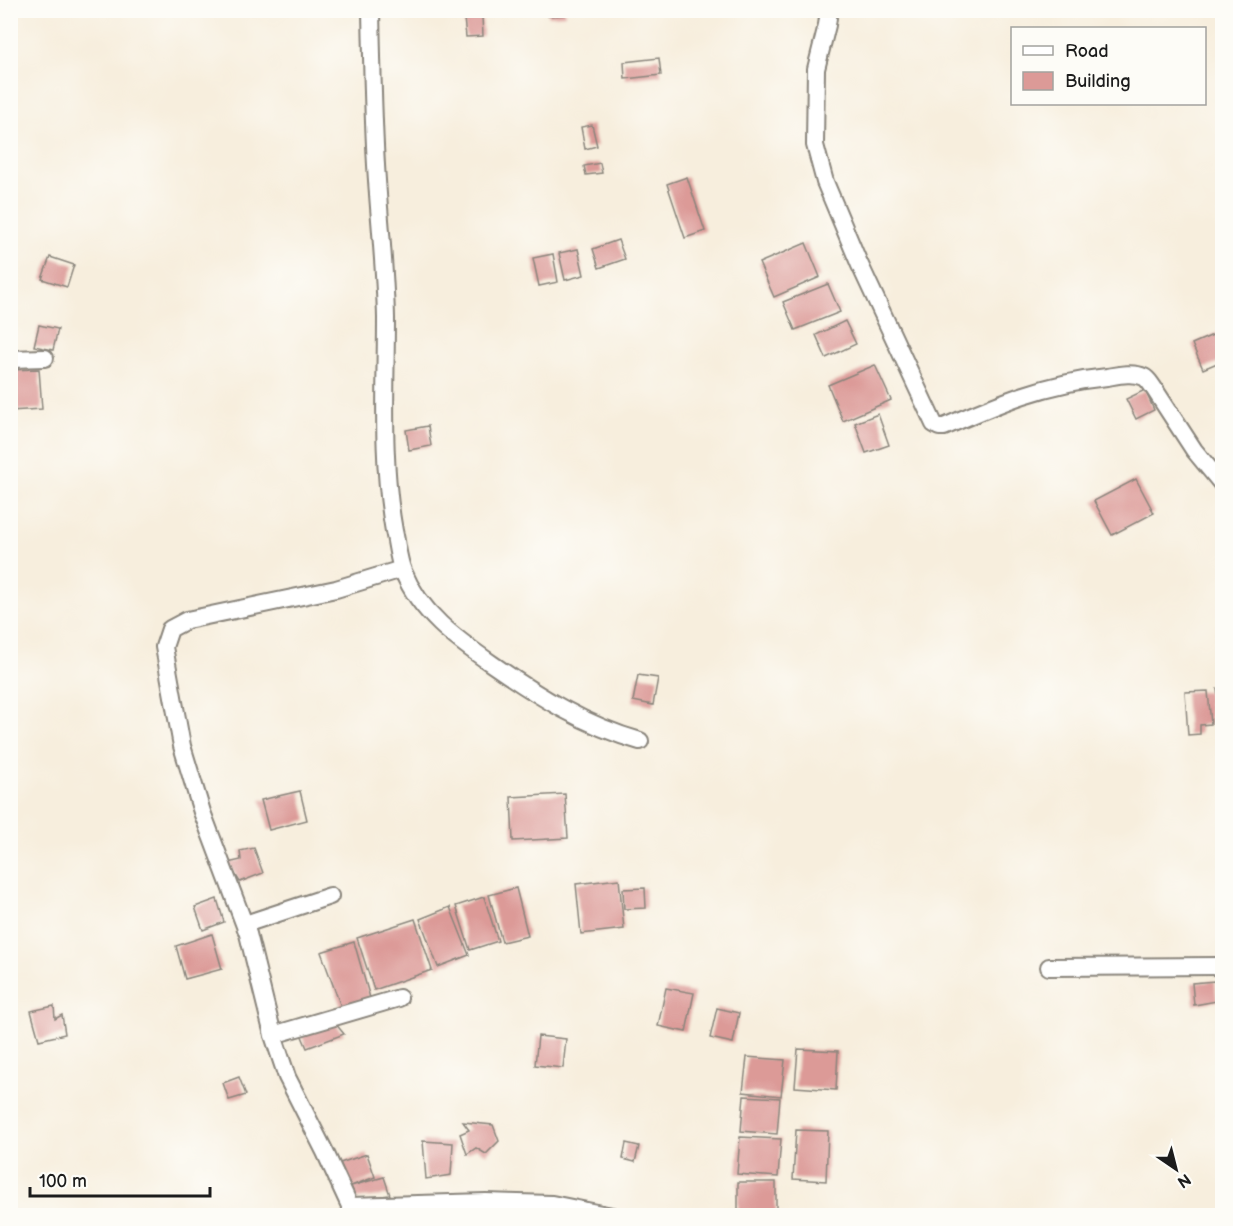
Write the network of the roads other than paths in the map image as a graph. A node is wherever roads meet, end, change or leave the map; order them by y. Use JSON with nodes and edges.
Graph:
{"nodes":[{"id":1,"x":371,"y":10,"type":"edge"},
{"id":2,"x":829,"y":10,"type":"edge"},
{"id":3,"x":45,"y":358,"type":"dead end"},
{"id":4,"x":10,"y":359,"type":"edge"},
{"id":5,"x":1222,"y":484,"type":"edge"},
{"id":6,"x":402,"y":569,"type":"junction"},
{"id":7,"x":640,"y":741,"type":"dead end"},
{"id":8,"x":330,"y":896,"type":"dead end"},
{"id":9,"x":245,"y":924,"type":"junction"},
{"id":10,"x":1222,"y":966,"type":"edge"},
{"id":11,"x":1048,"y":967,"type":"dead end"},
{"id":12,"x":399,"y":998,"type":"dead end"},
{"id":13,"x":273,"y":1035,"type":"junction"},
{"id":14,"x":350,"y":1211,"type":"edge"},
{"id":15,"x":612,"y":1215,"type":"edge"}],
"edges":[{"from":1,"to":6,"type":"street"},
{"from":2,"to":5,"type":"street"},
{"from":3,"to":4,"type":"street"},
{"from":6,"to":7,"type":"street"},
{"from":6,"to":9,"type":"street"},
{"from":8,"to":9,"type":"street"},
{"from":9,"to":13,"type":"street"},
{"from":10,"to":11,"type":"street"},
{"from":12,"to":13,"type":"street"},
{"from":13,"to":14,"type":"street"},
{"from":14,"to":15,"type":"street"}]}
